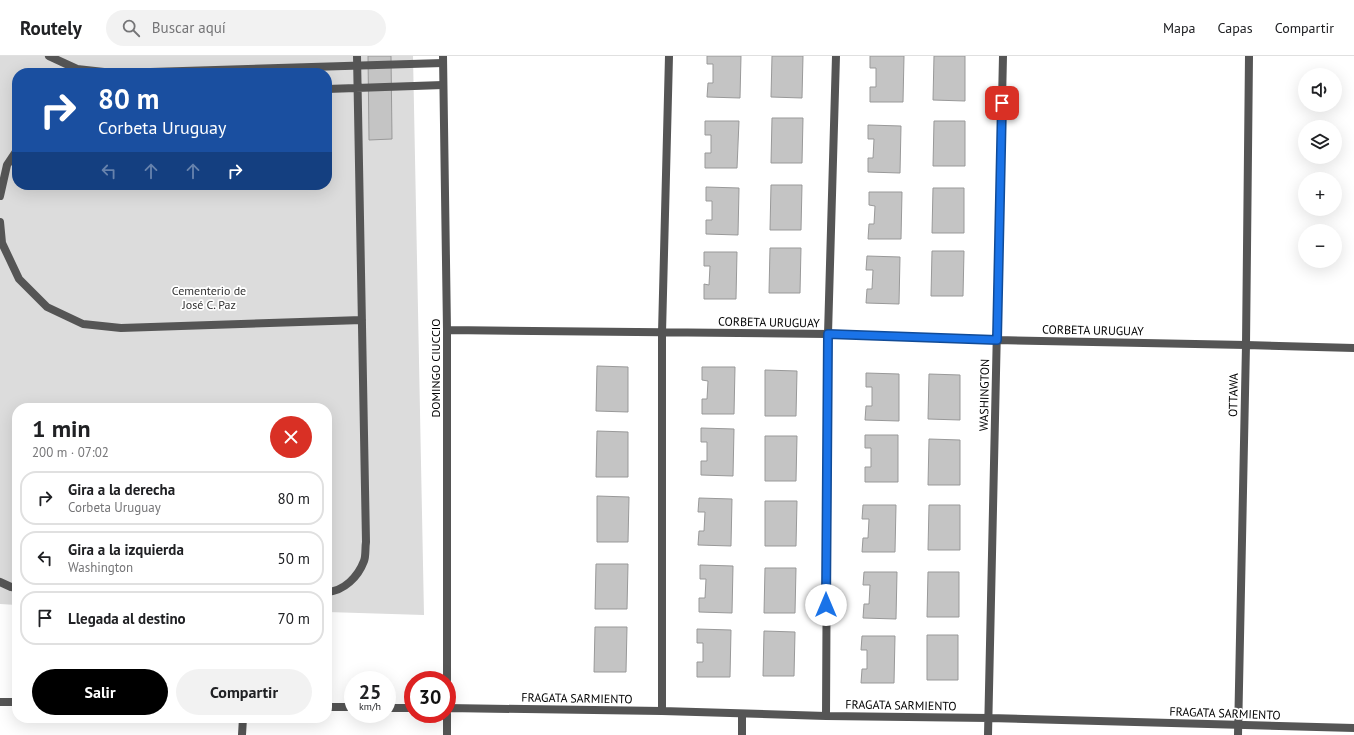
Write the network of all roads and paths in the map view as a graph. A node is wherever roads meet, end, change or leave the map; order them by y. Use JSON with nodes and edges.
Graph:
{"nodes":[{"id":1,"x":49,"y":56,"type":"edge"},
{"id":2,"x":669,"y":56,"type":"edge"},
{"id":3,"x":836,"y":56,"type":"edge"},
{"id":4,"x":1003,"y":56,"type":"edge"},
{"id":5,"x":1249,"y":56,"type":"edge"},
{"id":6,"x":443,"y":59,"type":"edge"},
{"id":7,"x":357,"y":60,"type":"edge"},
{"id":8,"x":67,"y":68,"type":"edge"},
{"id":9,"x":210,"y":68,"type":"edge"},
{"id":10,"x":443,"y":85,"type":"junction"},
{"id":11,"x":357,"y":88,"type":"junction"},
{"id":12,"x":332,"y":89,"type":"edge"},
{"id":13,"x":12,"y":158,"type":"edge"},
{"id":14,"x":0,"y":196,"type":"edge"},
{"id":15,"x":0,"y":222,"type":"edge"},
{"id":16,"x":362,"y":320,"type":"junction"},
{"id":17,"x":447,"y":330,"type":"junction"},
{"id":18,"x":662,"y":333,"type":"junction"},
{"id":19,"x":828,"y":334,"type":"junction"},
{"id":20,"x":997,"y":340,"type":"junction"},
{"id":21,"x":1246,"y":345,"type":"junction"},
{"id":22,"x":1354,"y":348,"type":"edge"},
{"id":23,"x":0,"y":582,"type":"edge"},
{"id":24,"x":12,"y":587,"type":"edge"},
{"id":25,"x":332,"y":592,"type":"edge"},
{"id":26,"x":447,"y":671,"type":"edge"},
{"id":27,"x":0,"y":702,"type":"edge"},
{"id":28,"x":12,"y":702,"type":"edge"},
{"id":29,"x":332,"y":707,"type":"edge"},
{"id":30,"x":344,"y":707,"type":"edge"},
{"id":31,"x":456,"y":708,"type":"edge"},
{"id":32,"x":662,"y":711,"type":"junction"},
{"id":33,"x":742,"y":714,"type":"junction"},
{"id":34,"x":826,"y":716,"type":"junction"},
{"id":35,"x":989,"y":718,"type":"junction"},
{"id":36,"x":243,"y":723,"type":"edge"},
{"id":37,"x":447,"y":723,"type":"edge"},
{"id":38,"x":1238,"y":725,"type":"junction"},
{"id":39,"x":1354,"y":728,"type":"edge"},
{"id":40,"x":242,"y":735,"type":"edge"},
{"id":41,"x":447,"y":735,"type":"edge"},
{"id":42,"x":742,"y":735,"type":"edge"},
{"id":43,"x":988,"y":735,"type":"edge"},
{"id":44,"x":1238,"y":735,"type":"edge"}],
"edges":[{"from":1,"to":8,"type":"street"},
{"from":2,"to":18,"type":"street"},
{"from":3,"to":19,"type":"street"},
{"from":4,"to":20,"type":"street","name":"WASHINGTON"},
{"from":5,"to":21,"type":"street","name":"OTTAWA"},
{"from":6,"to":7,"type":"street"},
{"from":6,"to":10,"type":"street","name":"DOMINGO CIUCCIO"},
{"from":7,"to":9,"type":"street"},
{"from":7,"to":11,"type":"street"},
{"from":10,"to":11,"type":"street"},
{"from":10,"to":17,"type":"street","name":"DOMINGO CIUCCIO"},
{"from":11,"to":12,"type":"street"},
{"from":11,"to":16,"type":"street"},
{"from":13,"to":14,"type":"street"},
{"from":15,"to":16,"type":"street"},
{"from":16,"to":25,"type":"street"},
{"from":17,"to":18,"type":"street","name":"CORBETA URUGUAY"},
{"from":17,"to":26,"type":"street","name":"DOMINGO CIUCCIO"},
{"from":18,"to":19,"type":"street","name":"CORBETA URUGUAY"},
{"from":18,"to":32,"type":"street"},
{"from":19,"to":20,"type":"street","name":"CORBETA URUGUAY"},
{"from":19,"to":34,"type":"street"},
{"from":20,"to":21,"type":"street","name":"CORBETA URUGUAY"},
{"from":20,"to":35,"type":"street","name":"WASHINGTON"},
{"from":21,"to":22,"type":"street","name":"CORBETA URUGUAY"},
{"from":21,"to":38,"type":"street","name":"OTTAWA"},
{"from":23,"to":24,"type":"street"},
{"from":27,"to":28,"type":"street"},
{"from":29,"to":30,"type":"street"},
{"from":31,"to":32,"type":"street","name":"FRAGATA SARMIENTO"},
{"from":32,"to":33,"type":"street","name":"FRAGATA SARMIENTO"},
{"from":33,"to":34,"type":"street","name":"FRAGATA SARMIENTO"},
{"from":33,"to":42,"type":"street"},
{"from":34,"to":35,"type":"street","name":"FRAGATA SARMIENTO"},
{"from":35,"to":38,"type":"street","name":"FRAGATA SARMIENTO"},
{"from":35,"to":43,"type":"street","name":"WASHINGTON"},
{"from":36,"to":40,"type":"street"},
{"from":37,"to":41,"type":"street"},
{"from":38,"to":39,"type":"street","name":"FRAGATA SARMIENTO"},
{"from":38,"to":44,"type":"street","name":"OTTAWA"}]}
